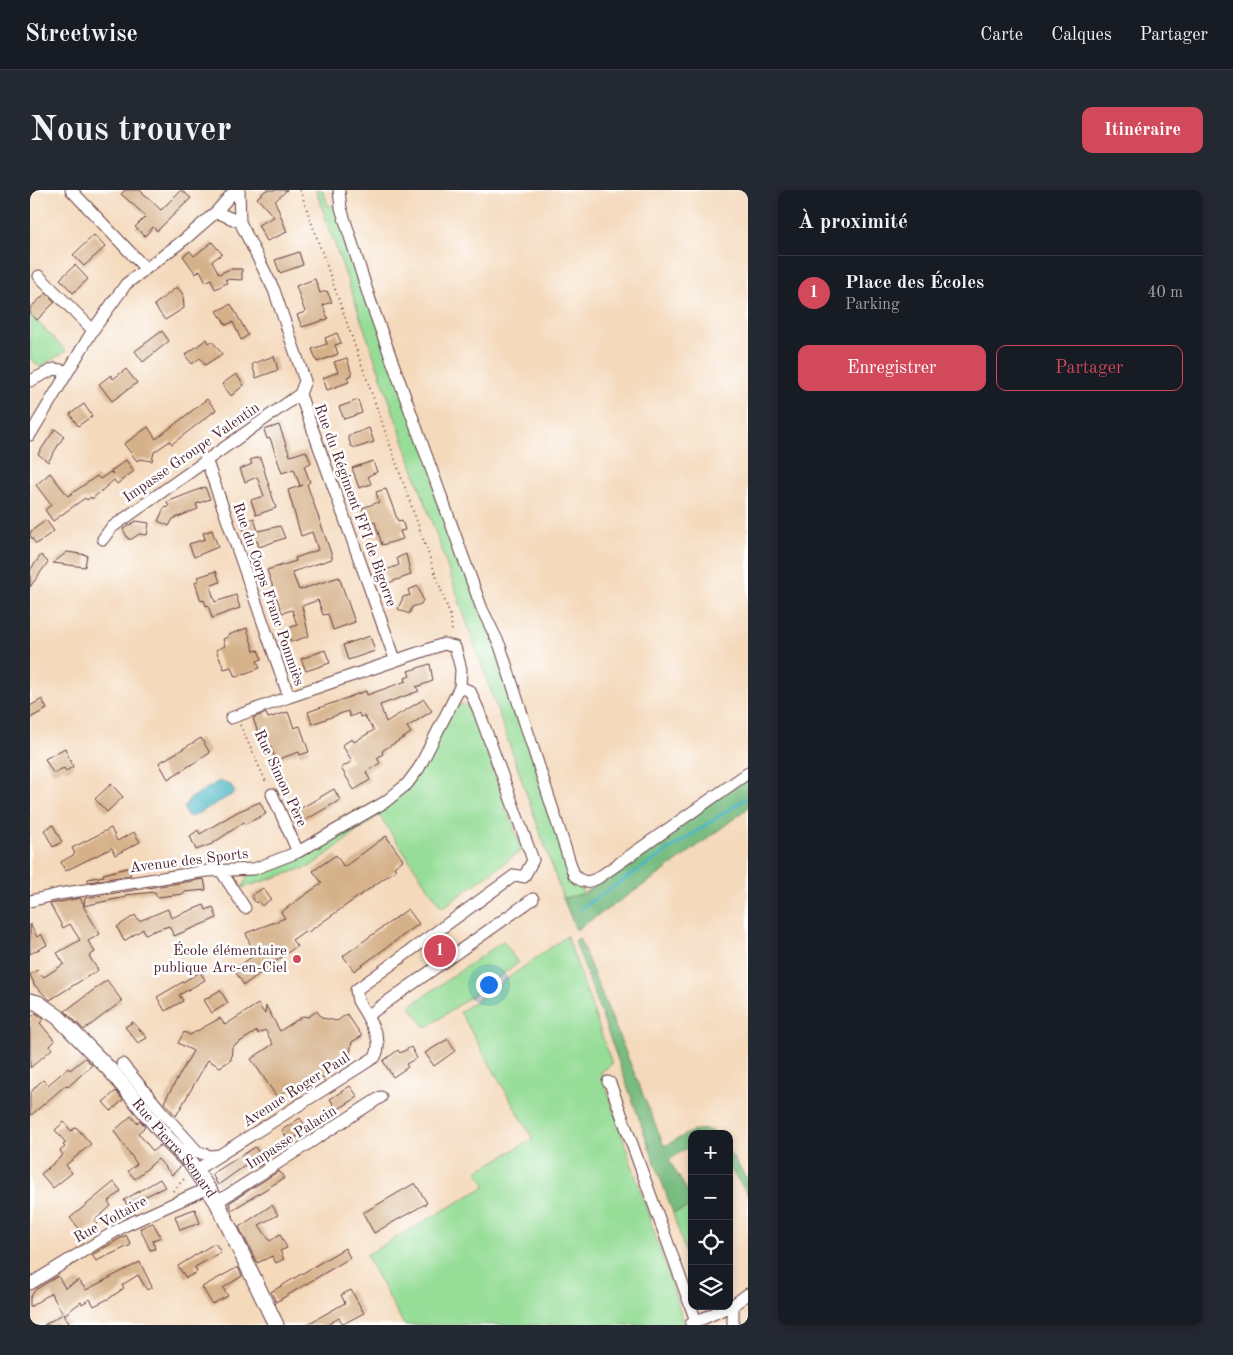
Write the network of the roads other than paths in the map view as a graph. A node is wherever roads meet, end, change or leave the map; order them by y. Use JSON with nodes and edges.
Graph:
{"nodes":[{"id":1,"x":71,"y":190,"type":"edge"},
{"id":2,"x":234,"y":190,"type":"edge"},
{"id":3,"x":239,"y":190,"type":"edge"},
{"id":4,"x":339,"y":190,"type":"edge"},
{"id":5,"x":216,"y":212,"type":"junction"},
{"id":6,"x":240,"y":222,"type":"junction"},
{"id":7,"x":145,"y":268,"type":"junction"},
{"id":8,"x":39,"y":276,"type":"dead end"},
{"id":9,"x":93,"y":330,"type":"junction"},
{"id":10,"x":67,"y":371,"type":"junction"},
{"id":11,"x":30,"y":381,"type":"edge"},
{"id":12,"x":300,"y":394,"type":"junction"},
{"id":13,"x":30,"y":435,"type":"edge"},
{"id":14,"x":206,"y":460,"type":"junction"},
{"id":15,"x":103,"y":539,"type":"dead end"},
{"id":16,"x":447,"y":644,"type":"joint"},
{"id":17,"x":395,"y":659,"type":"junction"},
{"id":18,"x":460,"y":688,"type":"junction"},
{"id":19,"x":289,"y":697,"type":"junction"},
{"id":20,"x":234,"y":717,"type":"road end"},
{"id":21,"x":748,"y":773,"type":"edge"},
{"id":22,"x":272,"y":794,"type":"road end"},
{"id":23,"x":298,"y":852,"type":"junction"},
{"id":24,"x":221,"y":871,"type":"junction"},
{"id":25,"x":533,"y":899,"type":"dead end"},
{"id":26,"x":30,"y":901,"type":"edge"},
{"id":27,"x":244,"y":908,"type":"dead end"},
{"id":28,"x":30,"y":1001,"type":"edge"},
{"id":29,"x":367,"y":1016,"type":"junction"},
{"id":30,"x":122,"y":1064,"type":"dead end"},
{"id":31,"x":608,"y":1082,"type":"dead end"},
{"id":32,"x":381,"y":1097,"type":"dead end"},
{"id":33,"x":157,"y":1116,"type":"junction"},
{"id":34,"x":220,"y":1155,"type":"junction"},
{"id":35,"x":194,"y":1161,"type":"junction"},
{"id":36,"x":208,"y":1188,"type":"junction"},
{"id":37,"x":217,"y":1202,"type":"junction"},
{"id":38,"x":30,"y":1284,"type":"edge"},
{"id":39,"x":748,"y":1294,"type":"edge"},
{"id":40,"x":733,"y":1304,"type":"edge"},
{"id":41,"x":721,"y":1310,"type":"edge"},
{"id":42,"x":732,"y":1310,"type":"edge"},
{"id":43,"x":693,"y":1323,"type":"edge"},
{"id":44,"x":276,"y":1325,"type":"edge"},
{"id":45,"x":732,"y":1325,"type":"edge"}],
"edges":[{"from":1,"to":7,"type":"street"},
{"from":2,"to":5,"type":"street"},
{"from":3,"to":6,"type":"street","name":"Rue du Régiment FFI de Bigorre"},
{"from":4,"to":21,"type":"street"},
{"from":5,"to":6,"type":"street"},
{"from":5,"to":7,"type":"street"},
{"from":6,"to":12,"type":"street","name":"Rue du Régiment FFI de Bigorre"},
{"from":7,"to":9,"type":"street"},
{"from":8,"to":9,"type":"street"},
{"from":9,"to":10,"type":"street"},
{"from":10,"to":11,"type":"street"},
{"from":10,"to":13,"type":"street"},
{"from":12,"to":14,"type":"street","name":"Impasse Groupe Valentin"},
{"from":12,"to":17,"type":"street","name":"Rue du Régiment FFI de Bigorre"},
{"from":14,"to":15,"type":"street","name":"Impasse Groupe Valentin"},
{"from":14,"to":19,"type":"street","name":"Rue du Corps Franc Pommiès"},
{"from":16,"to":17,"type":"street","name":"Rue du Corps Franc Pommiès"},
{"from":16,"to":18,"type":"street","name":"Avenue des Sports"},
{"from":17,"to":19,"type":"street","name":"Rue du Corps Franc Pommiès"},
{"from":18,"to":23,"type":"street","name":"Avenue des Sports"},
{"from":18,"to":29,"type":"street","name":"Avenue Roger Paul"},
{"from":19,"to":20,"type":"street"},
{"from":22,"to":23,"type":"street","name":"Rue Simon Père"},
{"from":23,"to":24,"type":"street","name":"Avenue des Sports"},
{"from":24,"to":26,"type":"street","name":"Avenue des Sports"},
{"from":24,"to":27,"type":"street"},
{"from":25,"to":29,"type":"street"},
{"from":28,"to":33,"type":"main road","name":"Rue Pierre Semard"},
{"from":29,"to":34,"type":"street","name":"Avenue Roger Paul"},
{"from":30,"to":33,"type":"street"},
{"from":31,"to":43,"type":"street"},
{"from":32,"to":37,"type":"street","name":"Impasse Palacin"},
{"from":33,"to":35,"type":"main road","name":"Rue Pierre Semard"},
{"from":34,"to":35,"type":"street","name":"Avenue Roger Paul"},
{"from":34,"to":35,"type":"street"},
{"from":35,"to":36,"type":"main road","name":"Rue Pierre Semard"},
{"from":36,"to":37,"type":"main road","name":"Rue Pierre Semard"},
{"from":36,"to":38,"type":"street","name":"Rue Voltaire"},
{"from":37,"to":44,"type":"main road","name":"Rue Pierre Semard"},
{"from":39,"to":40,"type":"street"},
{"from":41,"to":43,"type":"street"},
{"from":42,"to":45,"type":"street"}]}
